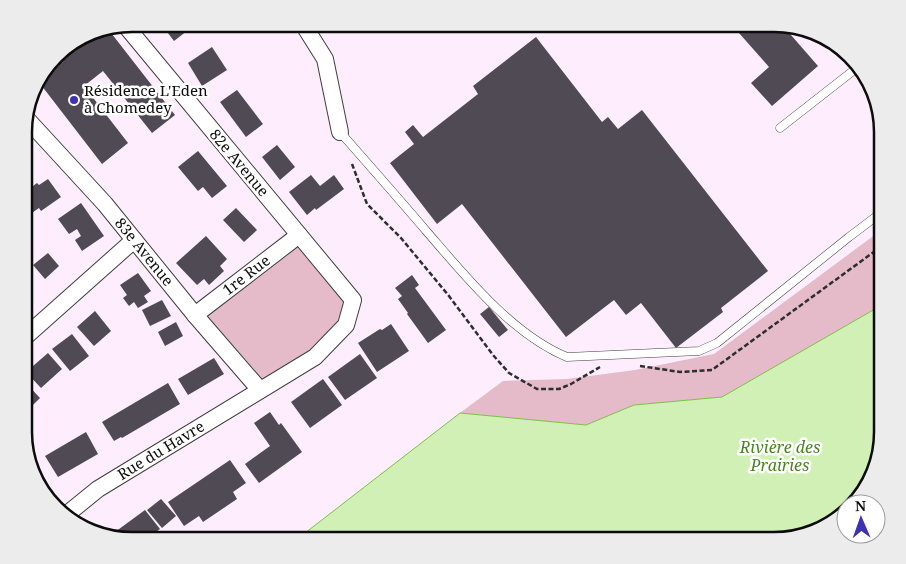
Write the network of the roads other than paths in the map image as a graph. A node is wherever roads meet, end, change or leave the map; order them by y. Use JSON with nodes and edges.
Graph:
{"nodes":[{"id":1,"x":132,"y":33,"type":"edge"},
{"id":2,"x":308,"y":33,"type":"edge"},
{"id":3,"x":853,"y":71,"type":"edge"},
{"id":4,"x":33,"y":125,"type":"edge"},
{"id":5,"x":780,"y":128,"type":"dead end"},
{"id":6,"x":340,"y":132,"type":"joint"},
{"id":7,"x":873,"y":219,"type":"edge"},
{"id":8,"x":299,"y":235,"type":"junction"},
{"id":9,"x":134,"y":240,"type":"junction"},
{"id":10,"x":352,"y":300,"type":"joint"},
{"id":11,"x":195,"y":315,"type":"junction"},
{"id":12,"x":32,"y":331,"type":"edge"},
{"id":13,"x":260,"y":390,"type":"junction"},
{"id":14,"x":71,"y":511,"type":"edge"}],
"edges":[{"from":1,"to":8,"type":"street","name":"82e Avenue"},
{"from":2,"to":6,"type":"street"},
{"from":3,"to":5,"type":"lane"},
{"from":4,"to":9,"type":"street","name":"83e Avenue"},
{"from":6,"to":7,"type":"lane"},
{"from":8,"to":10,"type":"street","name":"82e Avenue"},
{"from":8,"to":11,"type":"street","name":"1re Rue"},
{"from":9,"to":11,"type":"street","name":"83e Avenue"},
{"from":9,"to":12,"type":"street"},
{"from":10,"to":13,"type":"street","name":"Rue du Havre"},
{"from":11,"to":13,"type":"street","name":"83e Avenue"},
{"from":13,"to":14,"type":"street","name":"Rue du Havre"}]}
